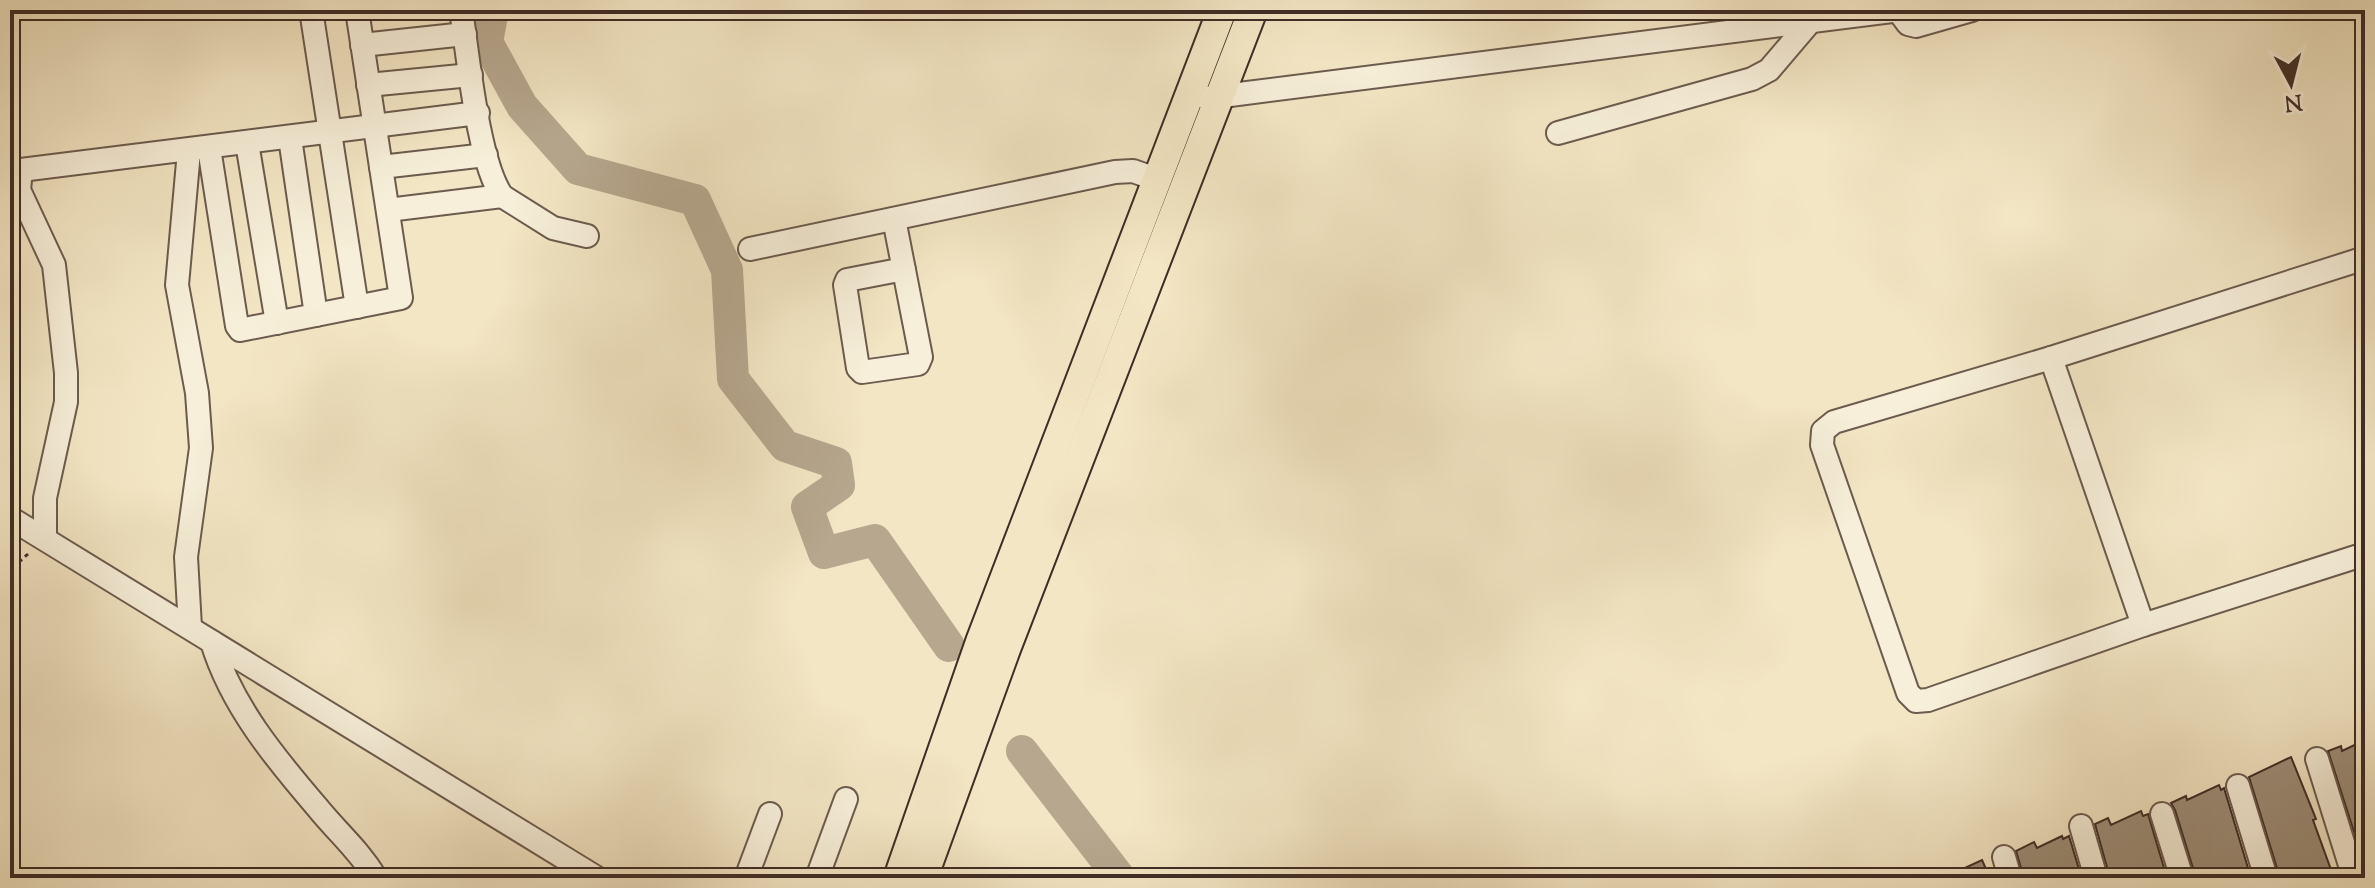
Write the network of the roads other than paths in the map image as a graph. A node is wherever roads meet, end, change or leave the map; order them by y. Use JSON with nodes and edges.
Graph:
{"nodes":[{"id":1,"x":311,"y":10,"type":"edge"},
{"id":2,"x":357,"y":10,"type":"edge"},
{"id":3,"x":461,"y":10,"type":"edge"},
{"id":4,"x":1222,"y":10,"type":"edge"},
{"id":5,"x":1253,"y":10,"type":"edge"},
{"id":6,"x":1972,"y":10,"type":"edge"},
{"id":7,"x":1899,"y":11,"type":"edge"},
{"id":8,"x":1809,"y":16,"type":"edge"},
{"id":9,"x":465,"y":34,"type":"junction"},
{"id":10,"x":362,"y":45,"type":"junction"},
{"id":11,"x":471,"y":75,"type":"junction"},
{"id":12,"x":368,"y":85,"type":"junction"},
{"id":13,"x":1188,"y":97,"type":"junction"},
{"id":14,"x":1218,"y":98,"type":"junction"},
{"id":15,"x":478,"y":113,"type":"junction"},
{"id":16,"x":374,"y":127,"type":"junction"},
{"id":17,"x":329,"y":133,"type":"junction"},
{"id":18,"x":1558,"y":133,"type":"dead end"},
{"id":19,"x":290,"y":138,"type":"junction"},
{"id":20,"x":247,"y":143,"type":"junction"},
{"id":21,"x":199,"y":150,"type":"junction"},
{"id":22,"x":486,"y":155,"type":"junction"},
{"id":23,"x":381,"y":167,"type":"junction"},
{"id":24,"x":1156,"y":179,"type":"junction"},
{"id":25,"x":502,"y":196,"type":"junction"},
{"id":26,"x":388,"y":210,"type":"junction"},
{"id":27,"x":894,"y":219,"type":"junction"},
{"id":28,"x":587,"y":236,"type":"dead end"},
{"id":29,"x":750,"y":249,"type":"dead end"},
{"id":30,"x":2365,"y":258,"type":"edge"},
{"id":31,"x":904,"y":269,"type":"junction"},
{"id":32,"x":357,"y":307,"type":"junction"},
{"id":33,"x":316,"y":315,"type":"junction"},
{"id":34,"x":277,"y":323,"type":"junction"},
{"id":35,"x":2051,"y":358,"type":"junction"},
{"id":36,"x":10,"y":518,"type":"edge"},
{"id":37,"x":45,"y":538,"type":"junction"},
{"id":38,"x":2365,"y":554,"type":"edge"},
{"id":39,"x":2143,"y":625,"type":"junction"},
{"id":40,"x":190,"y":627,"type":"junction"},
{"id":41,"x":212,"y":642,"type":"junction"},
{"id":42,"x":2317,"y":759,"type":"dead end"},
{"id":43,"x":2238,"y":786,"type":"dead end"},
{"id":44,"x":846,"y":799,"type":"dead end"},
{"id":45,"x":770,"y":814,"type":"dead end"},
{"id":46,"x":2162,"y":814,"type":"dead end"},
{"id":47,"x":2081,"y":826,"type":"dead end"},
{"id":48,"x":376,"y":878,"type":"edge"},
{"id":49,"x":597,"y":878,"type":"edge"},
{"id":50,"x":746,"y":878,"type":"edge"},
{"id":51,"x":817,"y":878,"type":"edge"},
{"id":52,"x":898,"y":878,"type":"edge"},
{"id":53,"x":923,"y":878,"type":"edge"},
{"id":54,"x":2096,"y":878,"type":"edge"},
{"id":55,"x":2182,"y":878,"type":"edge"},
{"id":56,"x":2266,"y":878,"type":"edge"},
{"id":57,"x":2354,"y":878,"type":"edge"}],
"edges":[{"from":1,"to":17,"type":"street"},
{"from":2,"to":10,"type":"street"},
{"from":3,"to":9,"type":"street"},
{"from":4,"to":13,"type":"main road"},
{"from":5,"to":14,"type":"main road"},
{"from":6,"to":7,"type":"street"},
{"from":7,"to":8,"type":"street"},
{"from":8,"to":14,"type":"street"},
{"from":8,"to":18,"type":"street"},
{"from":9,"to":10,"type":"street"},
{"from":9,"to":11,"type":"street"},
{"from":10,"to":12,"type":"street"},
{"from":11,"to":12,"type":"street"},
{"from":11,"to":15,"type":"street"},
{"from":12,"to":16,"type":"street"},
{"from":13,"to":14,"type":"street"},
{"from":13,"to":24,"type":"main road"},
{"from":14,"to":53,"type":"main road"},
{"from":15,"to":16,"type":"street"},
{"from":15,"to":22,"type":"street"},
{"from":16,"to":17,"type":"street"},
{"from":16,"to":23,"type":"street"},
{"from":17,"to":19,"type":"street"},
{"from":17,"to":32,"type":"street"},
{"from":19,"to":20,"type":"street"},
{"from":19,"to":33,"type":"street"},
{"from":20,"to":21,"type":"street"},
{"from":20,"to":34,"type":"street"},
{"from":21,"to":34,"type":"street"},
{"from":21,"to":37,"type":"street"},
{"from":21,"to":40,"type":"street"},
{"from":22,"to":23,"type":"street"},
{"from":22,"to":25,"type":"street"},
{"from":23,"to":26,"type":"street"},
{"from":24,"to":27,"type":"street"},
{"from":24,"to":52,"type":"main road"},
{"from":25,"to":26,"type":"street"},
{"from":25,"to":28,"type":"street"},
{"from":26,"to":32,"type":"street"},
{"from":27,"to":29,"type":"street"},
{"from":27,"to":31,"type":"street"},
{"from":30,"to":35,"type":"street"},
{"from":31,"to":31,"type":"street"},
{"from":32,"to":33,"type":"street"},
{"from":33,"to":34,"type":"street"},
{"from":35,"to":39,"type":"street"},
{"from":35,"to":39,"type":"street"},
{"from":36,"to":37,"type":"street"},
{"from":37,"to":40,"type":"street"},
{"from":38,"to":39,"type":"street"},
{"from":40,"to":41,"type":"street"},
{"from":41,"to":48,"type":"street"},
{"from":41,"to":49,"type":"street"},
{"from":42,"to":57,"type":"street"},
{"from":43,"to":56,"type":"street"},
{"from":44,"to":51,"type":"street"},
{"from":45,"to":50,"type":"street"},
{"from":46,"to":55,"type":"street"},
{"from":47,"to":54,"type":"street"}]}
